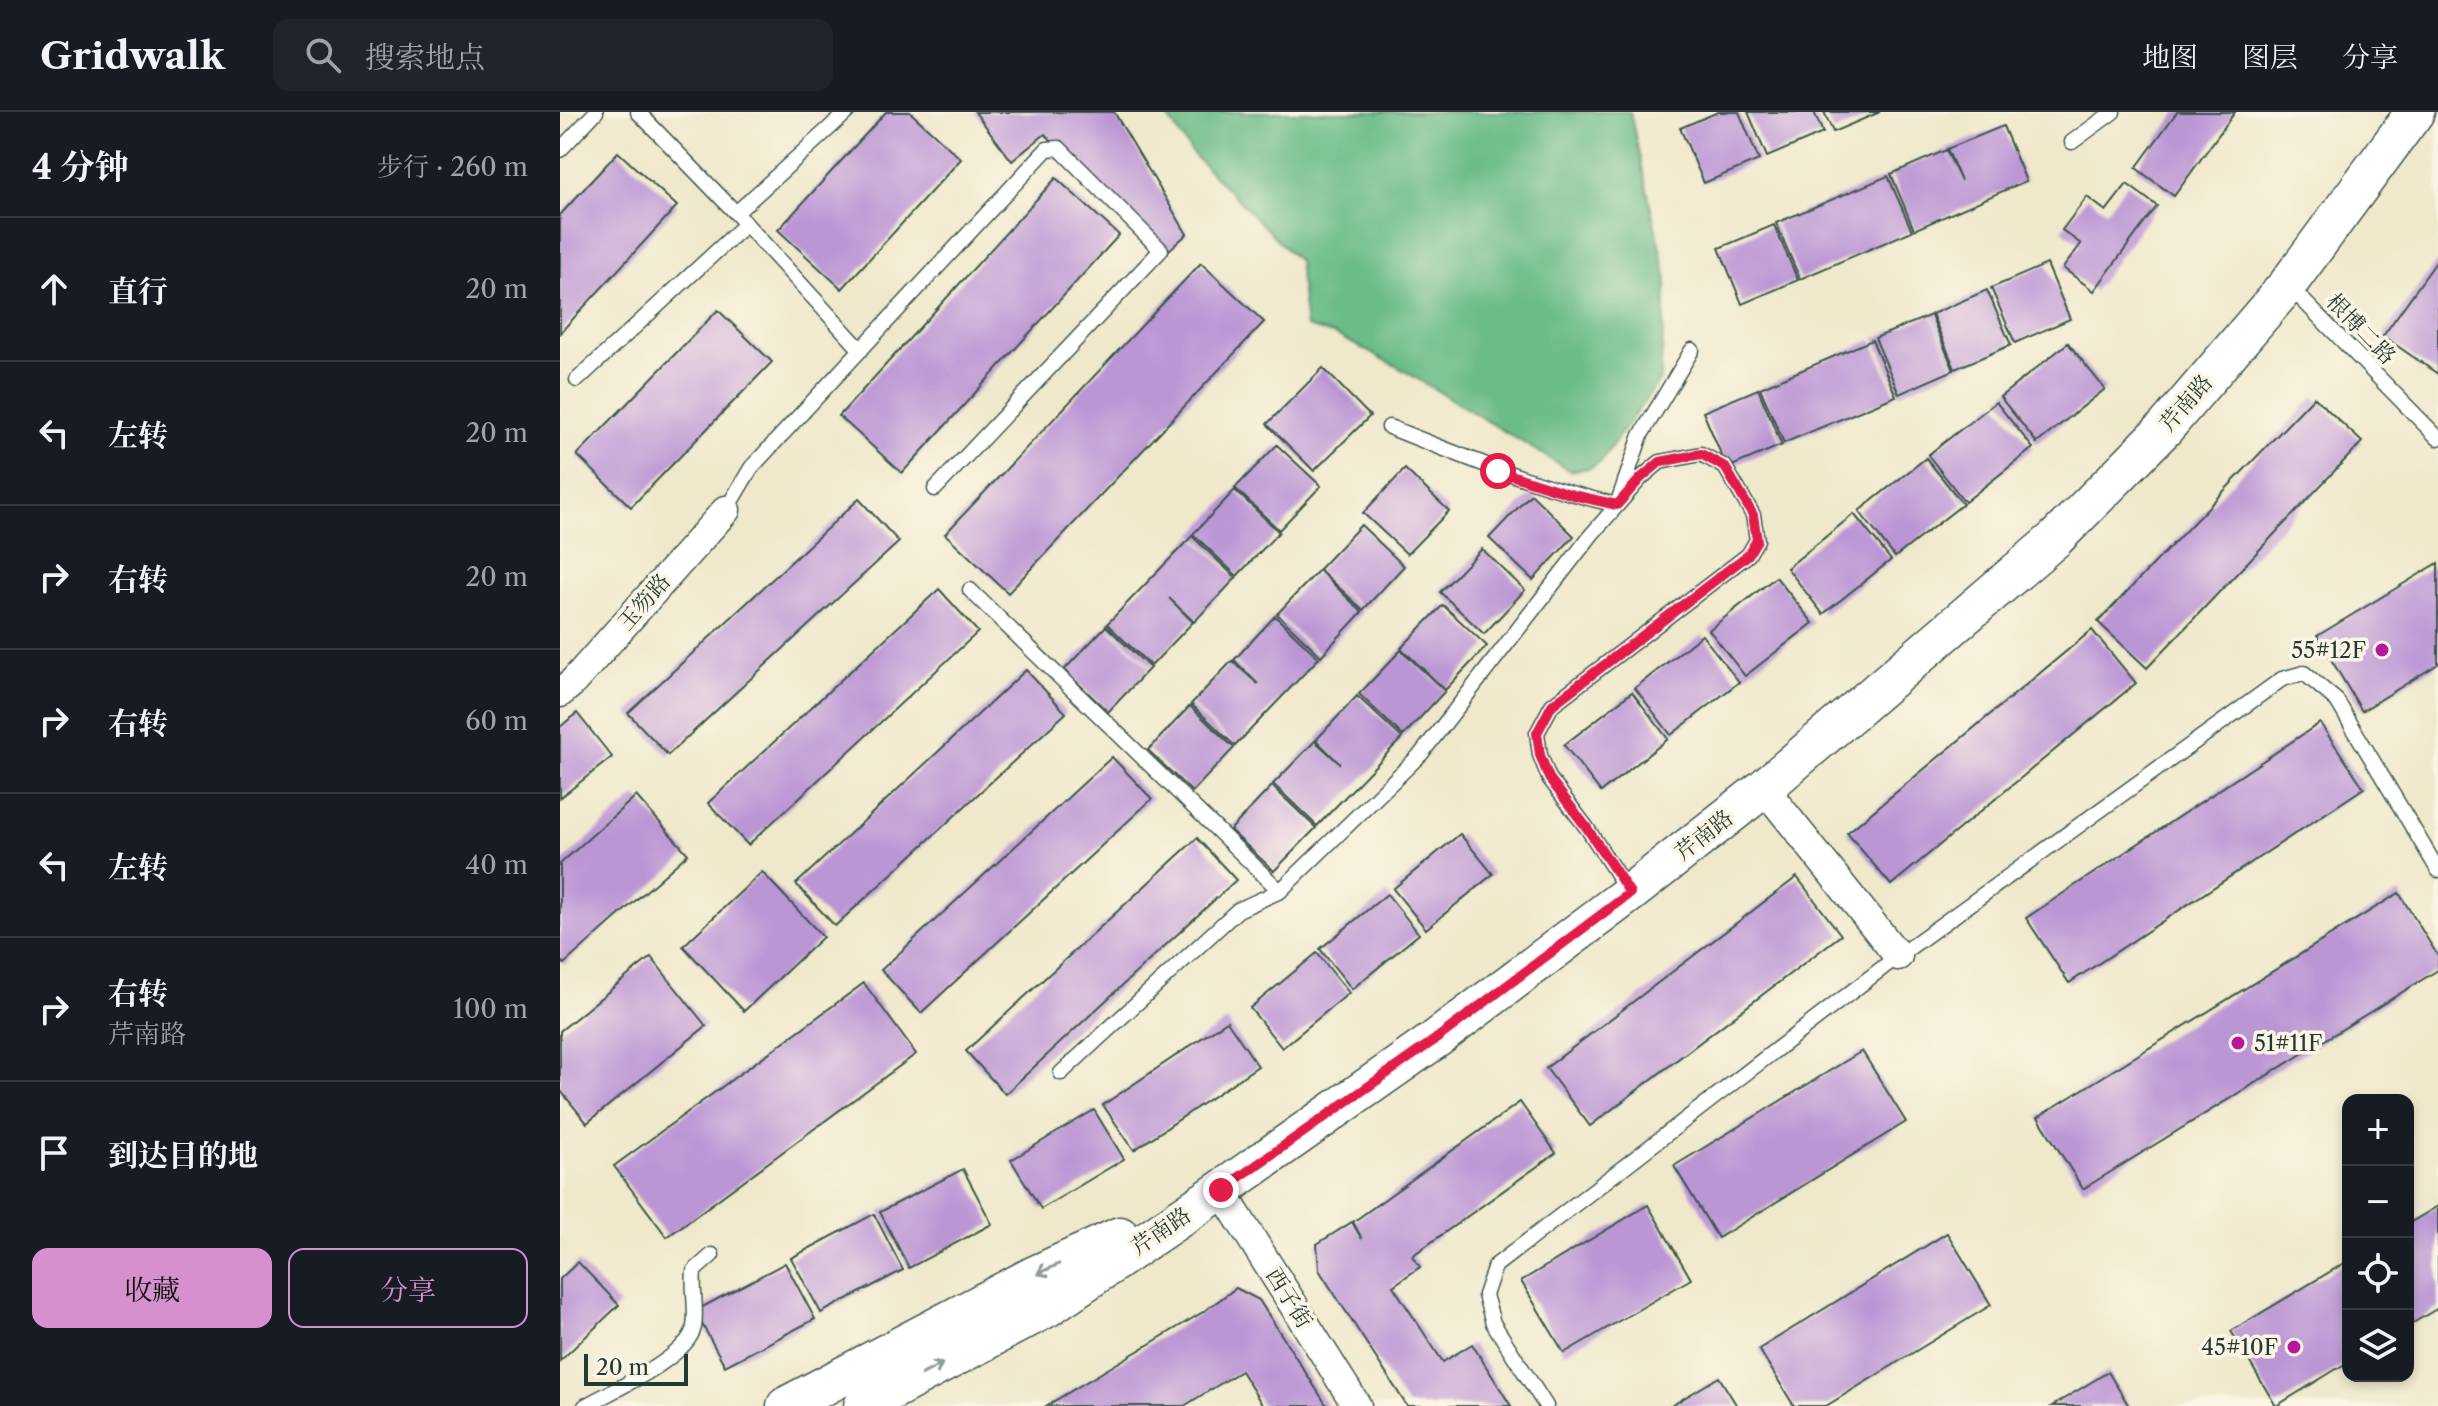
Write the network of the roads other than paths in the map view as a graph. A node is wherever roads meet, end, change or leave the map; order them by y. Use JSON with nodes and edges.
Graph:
{"nodes":[{"id":1,"x":596,"y":112,"type":"edge"},
{"id":2,"x":638,"y":112,"type":"edge"},
{"id":3,"x":847,"y":112,"type":"edge"},
{"id":4,"x":2113,"y":112,"type":"edge"},
{"id":5,"x":2415,"y":112,"type":"edge"},
{"id":6,"x":2072,"y":142,"type":"dead end"},
{"id":7,"x":560,"y":150,"type":"edge"},
{"id":8,"x":741,"y":219,"type":"junction"},
{"id":9,"x":2288,"y":284,"type":"junction"},
{"id":10,"x":861,"y":350,"type":"junction"},
{"id":11,"x":1692,"y":350,"type":"dead end"},
{"id":12,"x":577,"y":380,"type":"dead end"},
{"id":13,"x":1389,"y":427,"type":"dead end"},
{"id":14,"x":2438,"y":438,"type":"edge"},
{"id":15,"x":935,"y":489,"type":"dead end"},
{"id":16,"x":1617,"y":505,"type":"junction"},
{"id":17,"x":726,"y":510,"type":"joint"},
{"id":18,"x":970,"y":590,"type":"dead end"},
{"id":19,"x":560,"y":693,"type":"edge"},
{"id":20,"x":1764,"y":788,"type":"junction"},
{"id":21,"x":2438,"y":870,"type":"edge"},
{"id":22,"x":1280,"y":891,"type":"junction"},
{"id":23,"x":1630,"y":893,"type":"junction"},
{"id":24,"x":1898,"y":956,"type":"junction"},
{"id":25,"x":1061,"y":1073,"type":"dead end"},
{"id":26,"x":1221,"y":1190,"type":"junction"},
{"id":27,"x":712,"y":1255,"type":"dead end"},
{"id":28,"x":585,"y":1406,"type":"edge"},
{"id":29,"x":786,"y":1406,"type":"edge"},
{"id":30,"x":863,"y":1406,"type":"edge"},
{"id":31,"x":1357,"y":1406,"type":"edge"},
{"id":32,"x":1546,"y":1406,"type":"edge"}],
"edges":[{"from":1,"to":7,"type":"lane"},
{"from":2,"to":8,"type":"lane"},
{"from":3,"to":8,"type":"lane"},
{"from":4,"to":6,"type":"lane"},
{"from":5,"to":9,"type":"main road","name":"芹南路"},
{"from":8,"to":10,"type":"lane"},
{"from":8,"to":12,"type":"lane"},
{"from":9,"to":14,"type":"lane","name":"根博二路"},
{"from":9,"to":20,"type":"main road","name":"芹南路"},
{"from":10,"to":15,"type":"lane"},
{"from":10,"to":17,"type":"lane"},
{"from":11,"to":16,"type":"lane"},
{"from":13,"to":16,"type":"lane"},
{"from":16,"to":22,"type":"lane"},
{"from":16,"to":23,"type":"lane"},
{"from":17,"to":19,"type":"street","name":"玉笏路"},
{"from":18,"to":22,"type":"lane"},
{"from":20,"to":23,"type":"main road","name":"芹南路"},
{"from":20,"to":24,"type":"street"},
{"from":21,"to":24,"type":"lane"},
{"from":22,"to":25,"type":"lane"},
{"from":23,"to":26,"type":"main road","name":"芹南路"},
{"from":24,"to":32,"type":"lane"},
{"from":26,"to":29,"type":"main road","one_way":true},
{"from":30,"to":26,"type":"main road","name":"芹南路","one_way":true},
{"from":26,"to":31,"type":"street","name":"西子街"},
{"from":27,"to":28,"type":"lane"}]}
